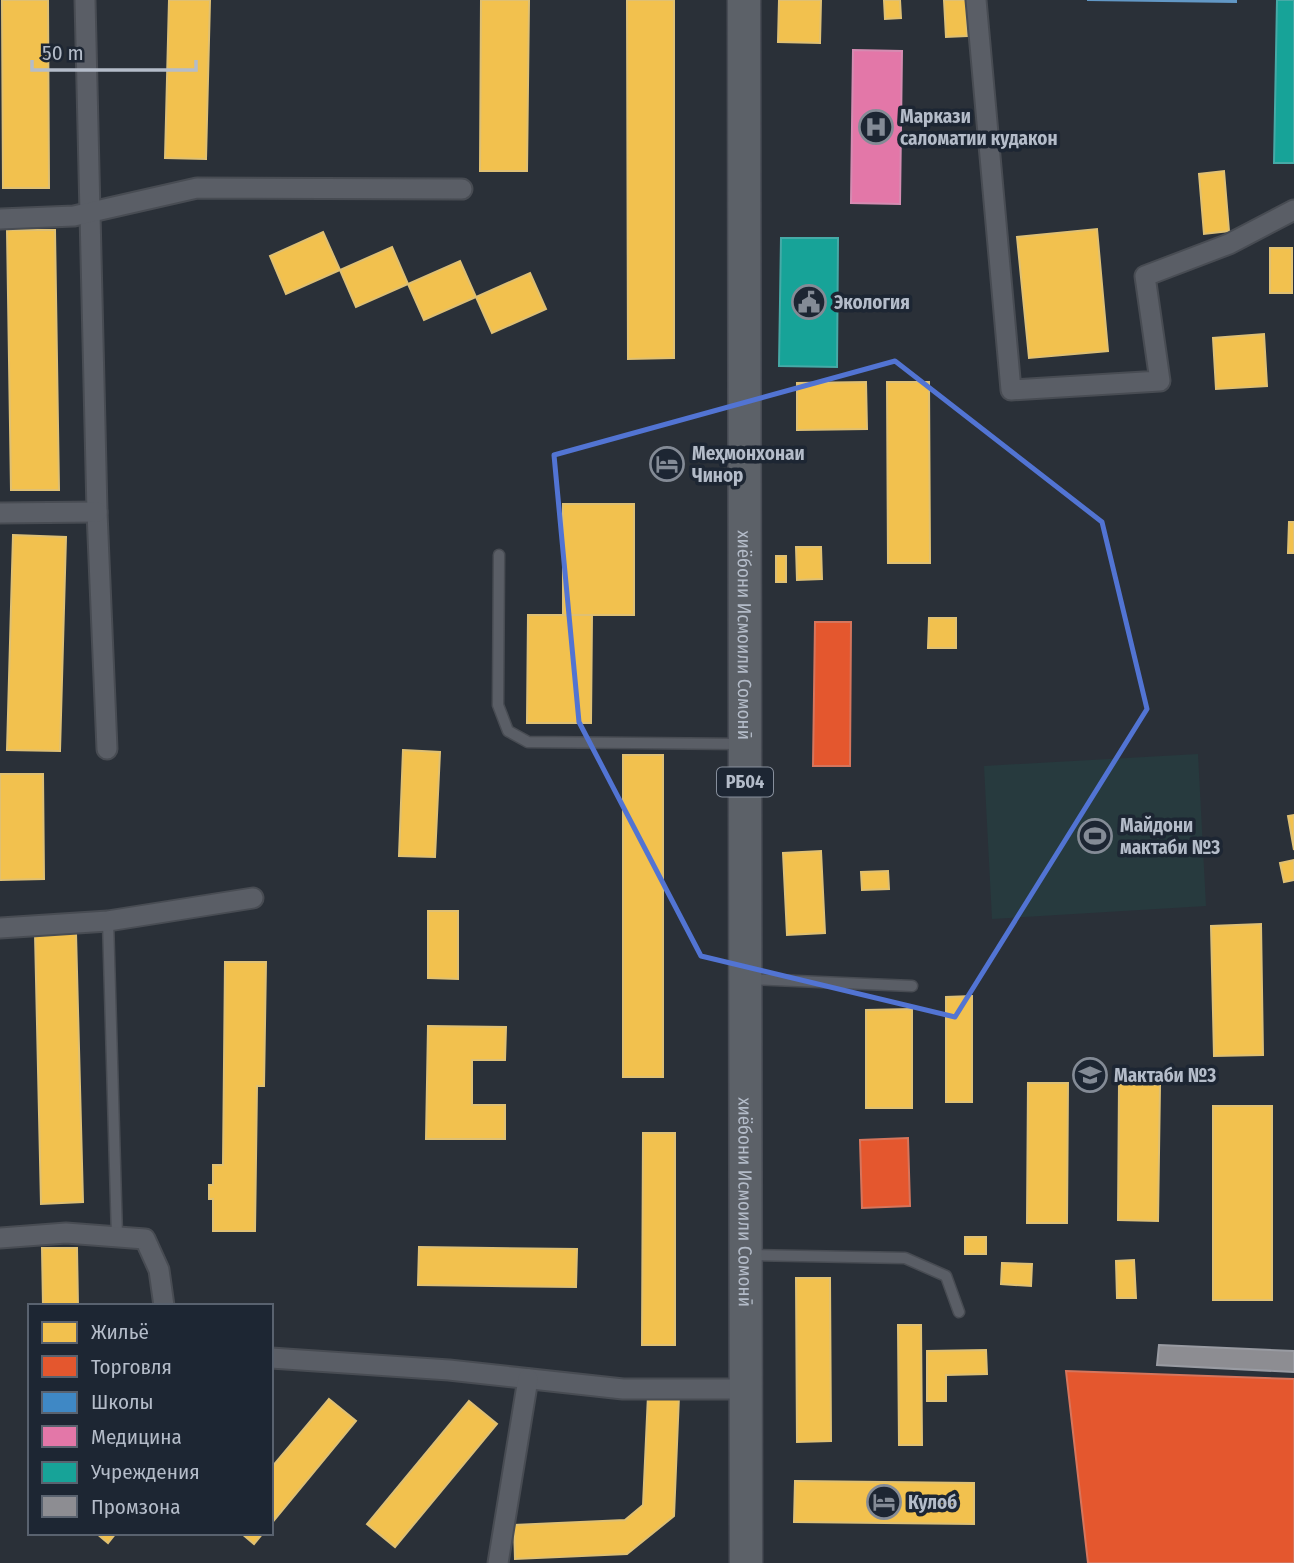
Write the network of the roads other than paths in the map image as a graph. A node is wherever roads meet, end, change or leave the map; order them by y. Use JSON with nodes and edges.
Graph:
{"nodes":[{"id":1,"x":85,"y":0,"type":"edge"},
{"id":2,"x":744,"y":0,"type":"edge"},
{"id":3,"x":976,"y":0,"type":"edge"},
{"id":4,"x":462,"y":189,"type":"dead end"},
{"id":5,"x":1294,"y":210,"type":"edge"},
{"id":6,"x":92,"y":212,"type":"junction"},
{"id":7,"x":0,"y":219,"type":"edge"},
{"id":8,"x":97,"y":512,"type":"junction"},
{"id":9,"x":0,"y":513,"type":"edge"},
{"id":10,"x":499,"y":555,"type":"dead end"},
{"id":11,"x":745,"y":744,"type":"junction"},
{"id":12,"x":107,"y":749,"type":"dead end"},
{"id":13,"x":253,"y":898,"type":"dead end"},
{"id":14,"x":108,"y":921,"type":"junction"},
{"id":15,"x":0,"y":928,"type":"edge"},
{"id":16,"x":745,"y":978,"type":"junction"},
{"id":17,"x":912,"y":986,"type":"dead end"},
{"id":18,"x":117,"y":1237,"type":"junction"},
{"id":19,"x":0,"y":1238,"type":"edge"},
{"id":20,"x":746,"y":1255,"type":"junction"},
{"id":21,"x":164,"y":1304,"type":"edge"},
{"id":22,"x":959,"y":1312,"type":"dead end"},
{"id":23,"x":273,"y":1358,"type":"edge"},
{"id":24,"x":528,"y":1378,"type":"junction"},
{"id":25,"x":746,"y":1389,"type":"junction"},
{"id":26,"x":498,"y":1563,"type":"edge"},
{"id":27,"x":746,"y":1563,"type":"edge"}],
"edges":[{"from":1,"to":6,"type":"street"},
{"from":2,"to":11,"type":"main road","name":"хиёбони Исмоили Сомонӣ","number":"РБ04"},
{"from":3,"to":5,"type":"street"},
{"from":4,"to":6,"type":"street"},
{"from":6,"to":7,"type":"street"},
{"from":6,"to":8,"type":"street"},
{"from":8,"to":9,"type":"street"},
{"from":8,"to":12,"type":"street"},
{"from":10,"to":11,"type":"lane"},
{"from":11,"to":16,"type":"main road","name":"хиёбони Исмоили Сомонӣ","number":"РБ04"},
{"from":13,"to":14,"type":"street"},
{"from":14,"to":15,"type":"street"},
{"from":14,"to":18,"type":"lane"},
{"from":16,"to":17,"type":"lane"},
{"from":16,"to":20,"type":"main road","name":"хиёбони Исмоили Сомонӣ","number":"РБ04"},
{"from":18,"to":19,"type":"street"},
{"from":18,"to":21,"type":"street"},
{"from":20,"to":22,"type":"lane"},
{"from":20,"to":25,"type":"main road","name":"хиёбони Исмоили Сомонӣ","number":"РБ04"},
{"from":23,"to":24,"type":"street"},
{"from":24,"to":25,"type":"street"},
{"from":24,"to":26,"type":"street"},
{"from":25,"to":27,"type":"main road","name":"хиёбони Исмоили Сомонӣ","number":"РБ04"}]}
